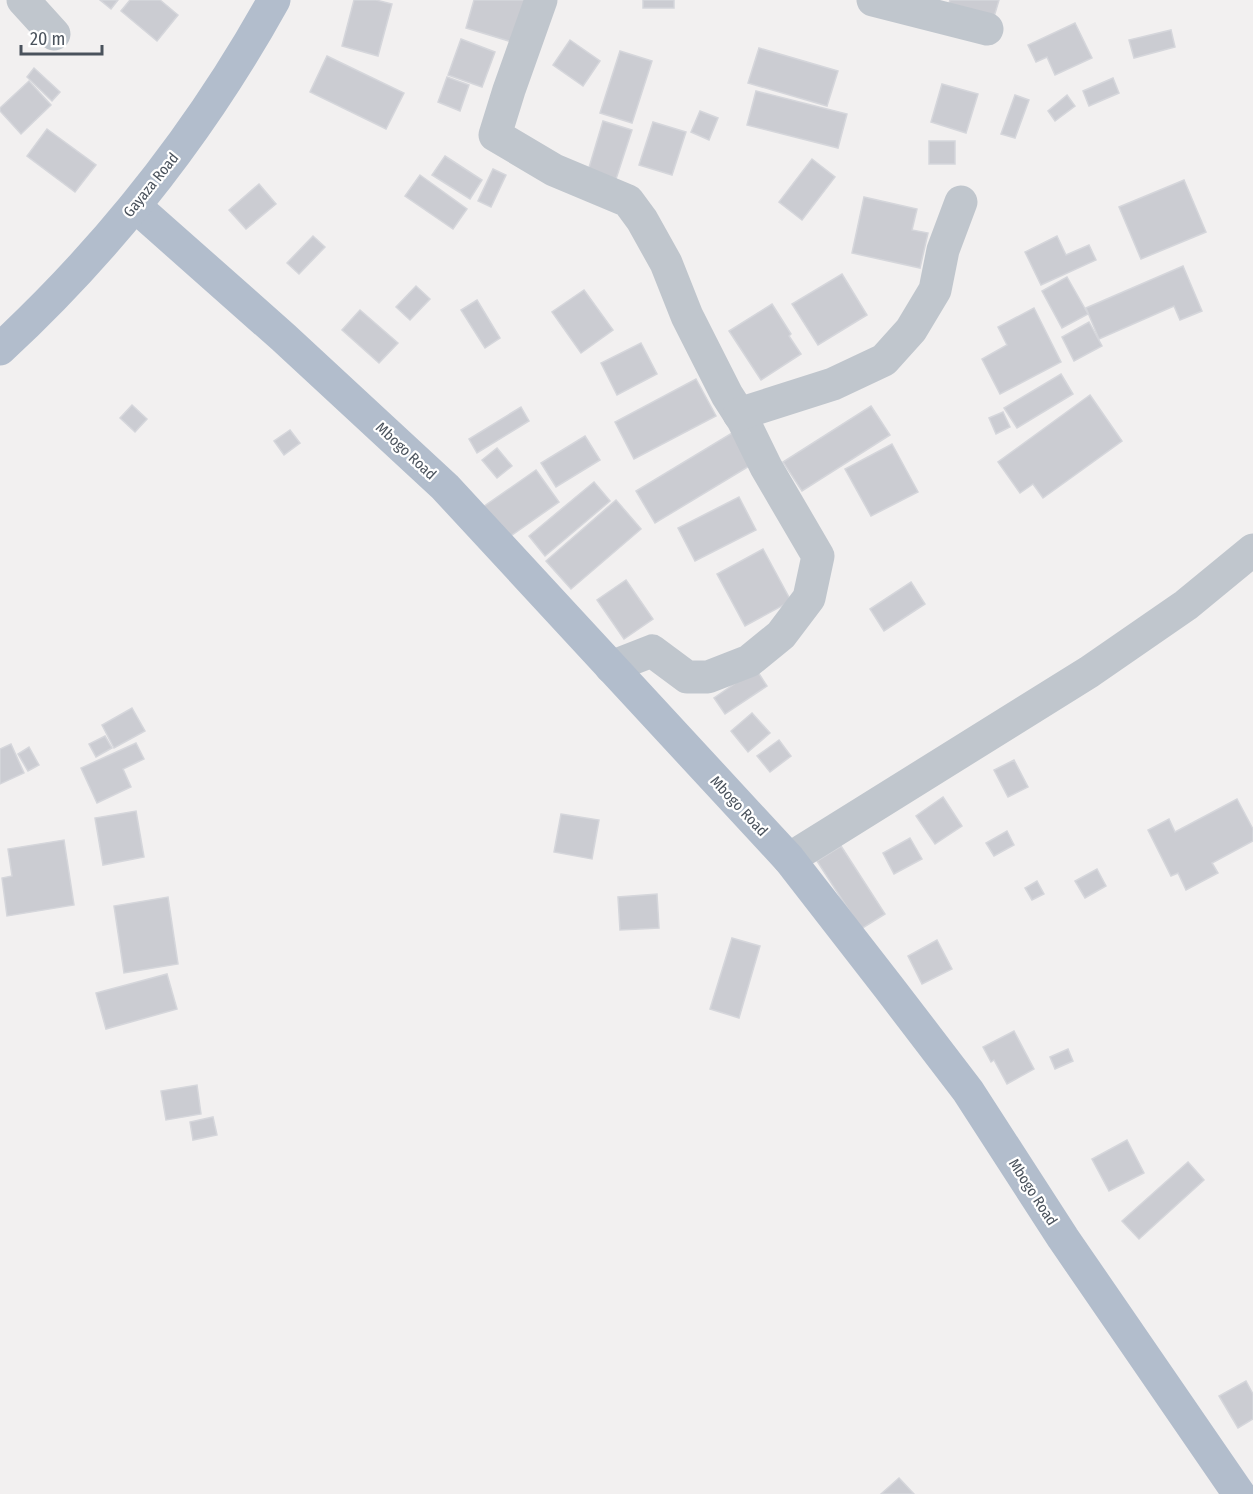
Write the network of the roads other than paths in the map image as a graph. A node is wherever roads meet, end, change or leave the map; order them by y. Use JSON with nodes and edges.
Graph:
{"nodes":[{"id":1,"x":23,"y":0,"type":"edge"},
{"id":2,"x":274,"y":0,"type":"edge"},
{"id":3,"x":541,"y":0,"type":"edge"},
{"id":4,"x":873,"y":0,"type":"edge"},
{"id":5,"x":987,"y":29,"type":"dead end"},
{"id":6,"x":54,"y":34,"type":"dead end"},
{"id":7,"x":961,"y":202,"type":"dead end"},
{"id":8,"x":135,"y":206,"type":"junction"},
{"id":9,"x":0,"y":349,"type":"edge"},
{"id":10,"x":739,"y":414,"type":"junction"},
{"id":11,"x":1253,"y":550,"type":"edge"},
{"id":12,"x":611,"y":668,"type":"junction"},
{"id":13,"x":789,"y":859,"type":"junction"},
{"id":14,"x":1239,"y":1494,"type":"edge"}],
"edges":[{"from":1,"to":6,"type":"street"},
{"from":2,"to":8,"type":"main road","name":"Gayaza Road"},
{"from":3,"to":10,"type":"street"},
{"from":4,"to":5,"type":"street"},
{"from":7,"to":10,"type":"street"},
{"from":8,"to":9,"type":"main road","name":"Gayaza Road"},
{"from":8,"to":12,"type":"main road","name":"Mbogo Road"},
{"from":10,"to":12,"type":"street"},
{"from":11,"to":13,"type":"street"},
{"from":12,"to":13,"type":"main road","name":"Mbogo Road"},
{"from":13,"to":14,"type":"main road","name":"Mbogo Road"}]}
